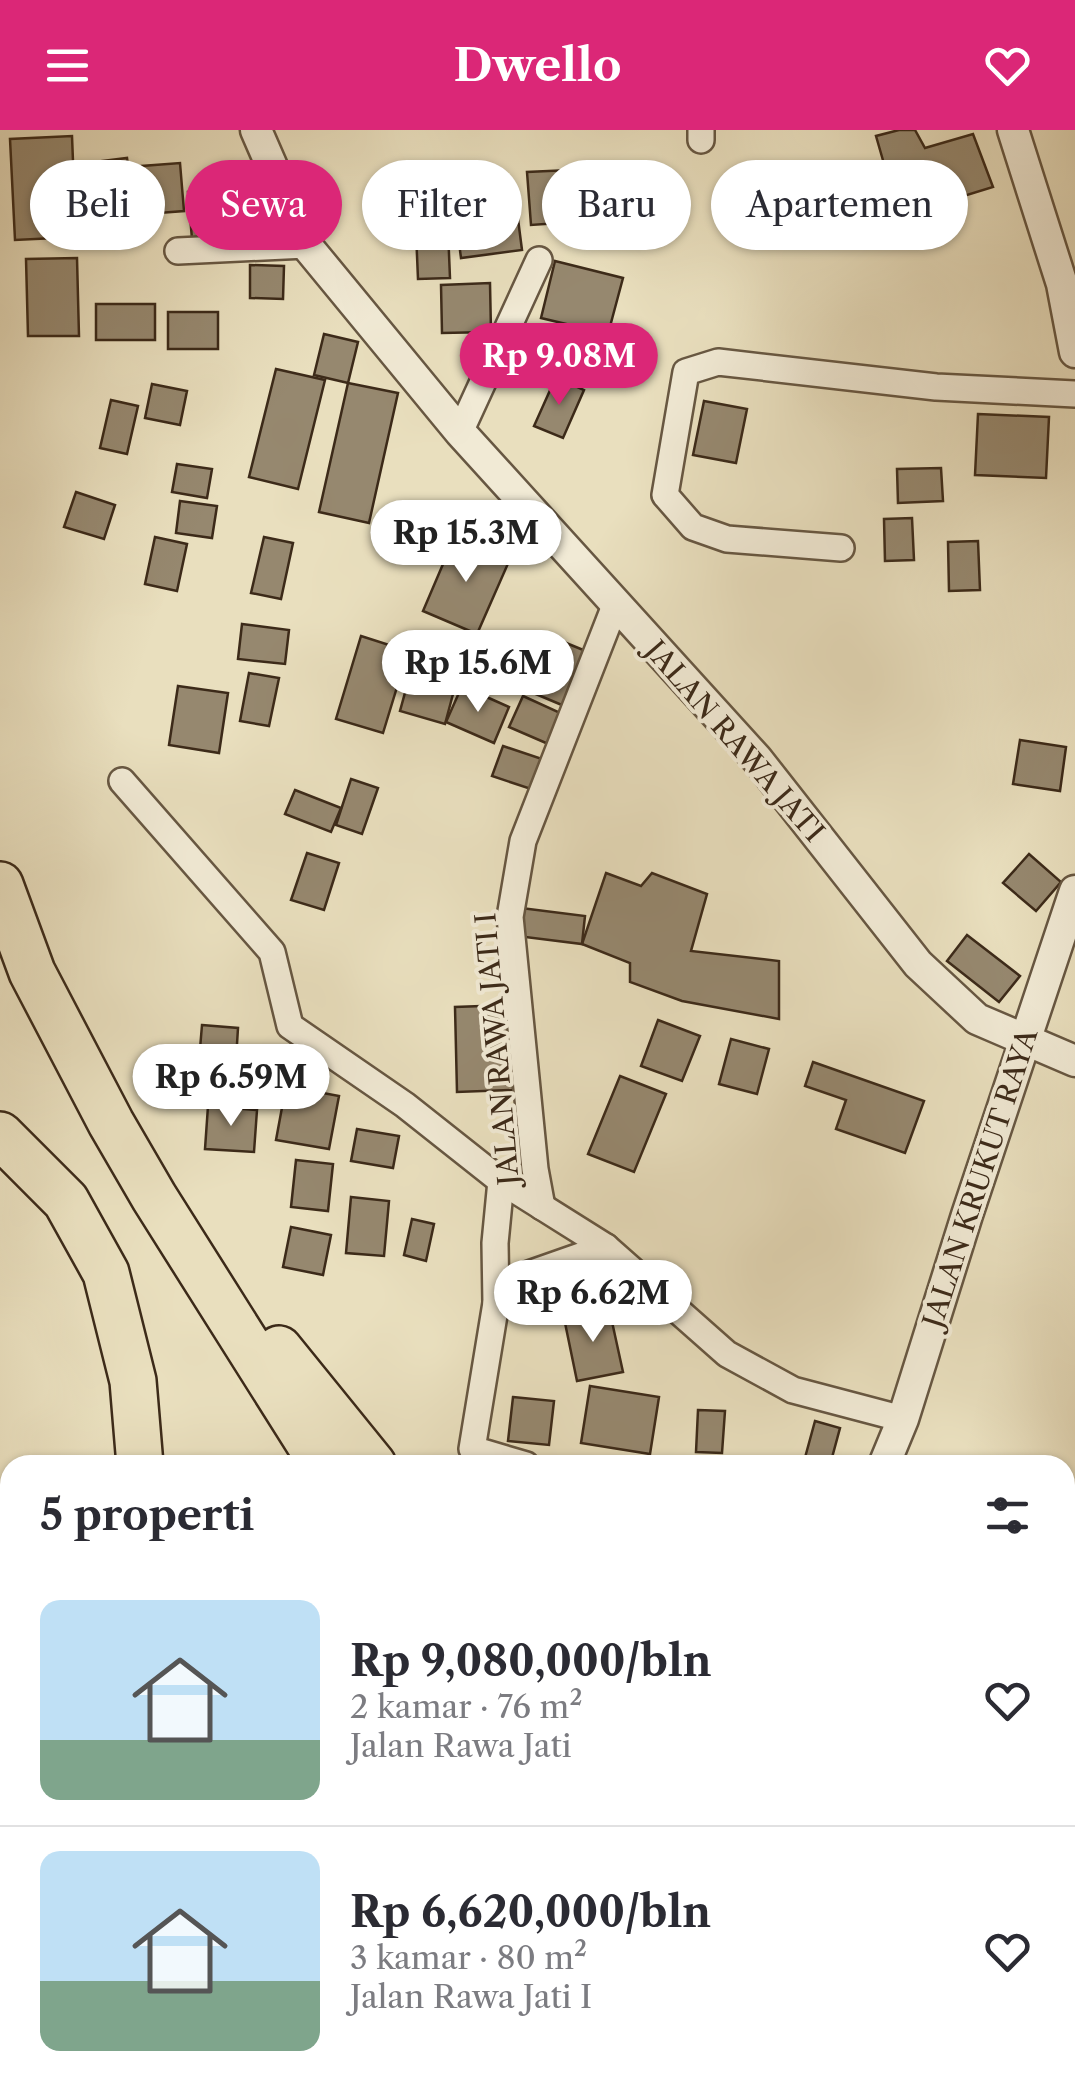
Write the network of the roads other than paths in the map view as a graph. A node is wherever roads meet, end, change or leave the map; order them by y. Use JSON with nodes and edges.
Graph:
{"nodes":[{"id":1,"x":256,"y":130,"type":"edge"},
{"id":2,"x":1013,"y":130,"type":"edge"},
{"id":3,"x":269,"y":160,"type":"edge"},
{"id":4,"x":199,"y":250,"type":"edge"},
{"id":5,"x":310,"y":250,"type":"edge"},
{"id":6,"x":178,"y":251,"type":"dead end"},
{"id":7,"x":539,"y":260,"type":"dead end"},
{"id":8,"x":1075,"y":352,"type":"edge"},
{"id":9,"x":1075,"y":394,"type":"edge"},
{"id":10,"x":460,"y":432,"type":"junction"},
{"id":11,"x":840,"y":548,"type":"dead end"},
{"id":12,"x":616,"y":603,"type":"junction"},
{"id":13,"x":122,"y":781,"type":"dead end"},
{"id":14,"x":0,"y":885,"type":"edge"},
{"id":15,"x":1075,"y":891,"type":"edge"},
{"id":16,"x":1025,"y":1040,"type":"junction"},
{"id":17,"x":1067,"y":1057,"type":"edge"},
{"id":18,"x":0,"y":1135,"type":"edge"},
{"id":19,"x":500,"y":1181,"type":"junction"},
{"id":20,"x":154,"y":1197,"type":"junction"},
{"id":21,"x":542,"y":1207,"type":"junction"},
{"id":22,"x":606,"y":1247,"type":"junction"},
{"id":23,"x":496,"y":1303,"type":"junction"},
{"id":24,"x":903,"y":1419,"type":"junction"},
{"id":25,"x":139,"y":1455,"type":"edge"},
{"id":26,"x":317,"y":1455,"type":"edge"},
{"id":27,"x":365,"y":1455,"type":"edge"},
{"id":28,"x":492,"y":1455,"type":"edge"},
{"id":29,"x":888,"y":1455,"type":"edge"}],
"edges":[{"from":1,"to":3,"type":"street","name":"JALAN RAWA JATI"},
{"from":2,"to":8,"type":"street"},
{"from":4,"to":6,"type":"street"},
{"from":5,"to":10,"type":"street","name":"JALAN RAWA JATI"},
{"from":7,"to":10,"type":"street"},
{"from":9,"to":11,"type":"street"},
{"from":10,"to":12,"type":"street","name":"JALAN RAWA JATI"},
{"from":12,"to":16,"type":"street","name":"JALAN RAWA JATI"},
{"from":12,"to":21,"type":"street","name":"JALAN RAWA JATI I"},
{"from":13,"to":19,"type":"street"},
{"from":14,"to":20,"type":"highway"},
{"from":15,"to":16,"type":"street","name":"JALAN KRUKUT RAYA"},
{"from":16,"to":17,"type":"street","name":"JALAN RAWA JATI"},
{"from":16,"to":24,"type":"street","name":"JALAN KRUKUT RAYA"},
{"from":18,"to":25,"type":"highway"},
{"from":19,"to":21,"type":"street"},
{"from":19,"to":23,"type":"street"},
{"from":20,"to":26,"type":"highway"},
{"from":20,"to":27,"type":"highway"},
{"from":21,"to":22,"type":"street"},
{"from":22,"to":23,"type":"street"},
{"from":22,"to":24,"type":"street"},
{"from":23,"to":28,"type":"street"},
{"from":24,"to":29,"type":"street","name":"JALAN KRUKUT RAYA"}]}
